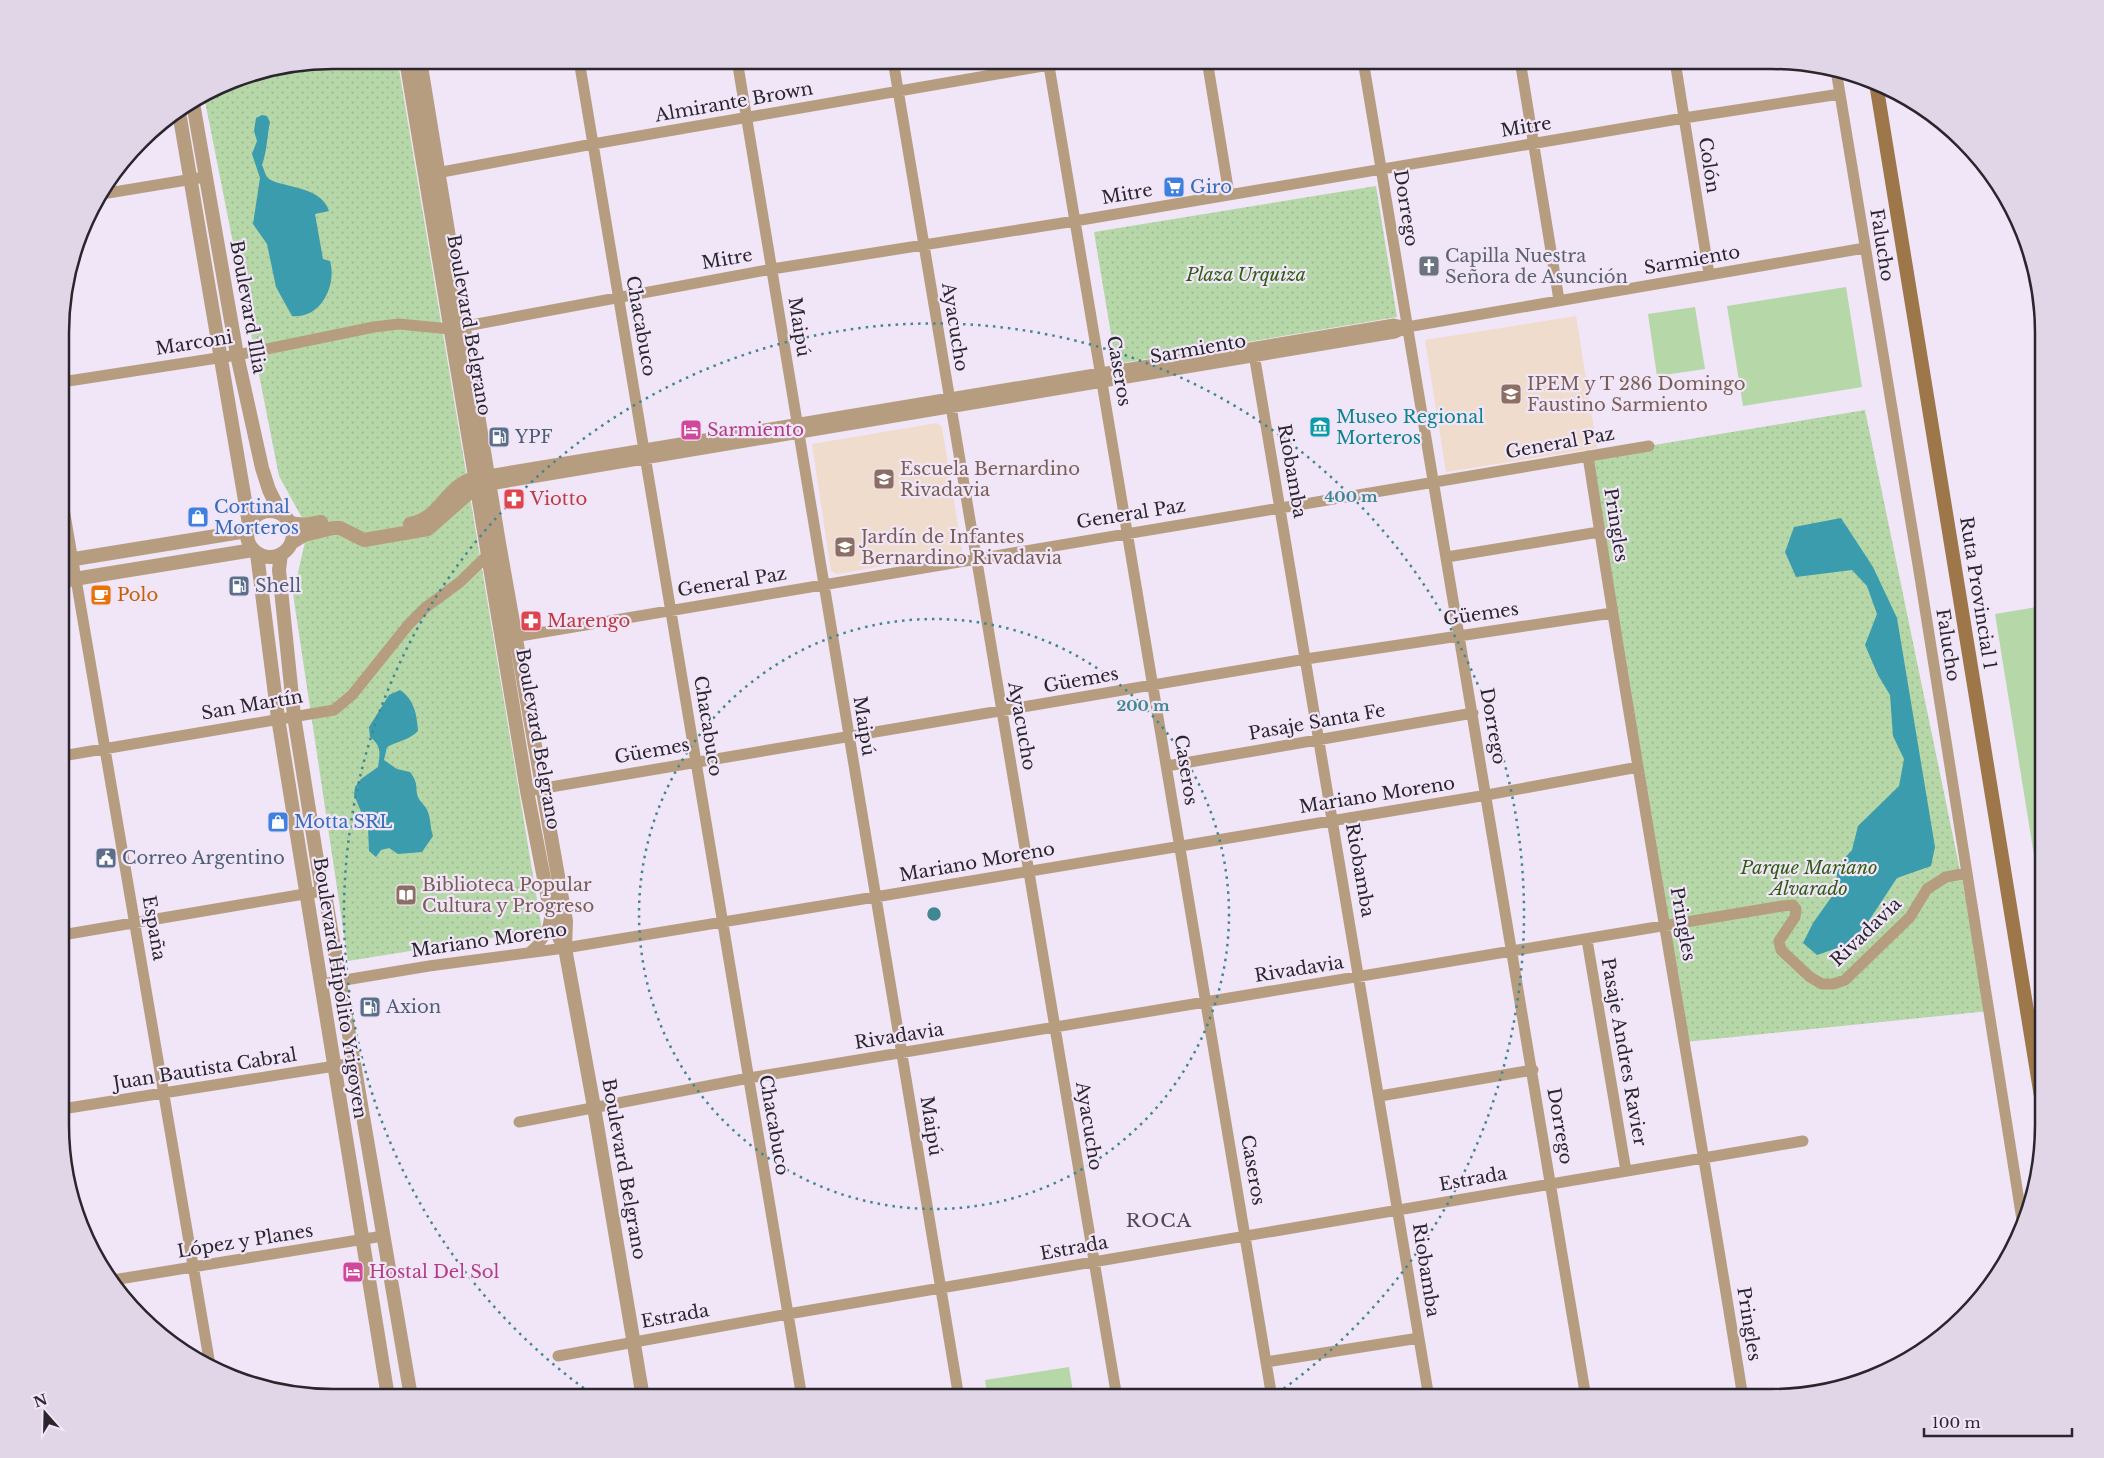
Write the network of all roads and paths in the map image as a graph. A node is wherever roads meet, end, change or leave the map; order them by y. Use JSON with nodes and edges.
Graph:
{"nodes":[{"id":1,"x":407,"y":69,"type":"edge"},
{"id":2,"x":421,"y":69,"type":"edge"},
{"id":3,"x":580,"y":69,"type":"edge"},
{"id":4,"x":738,"y":69,"type":"edge"},
{"id":5,"x":894,"y":69,"type":"edge"},
{"id":6,"x":1017,"y":69,"type":"edge"},
{"id":7,"x":1050,"y":69,"type":"edge"},
{"id":8,"x":1208,"y":69,"type":"edge"},
{"id":9,"x":1365,"y":69,"type":"edge"},
{"id":10,"x":1522,"y":69,"type":"edge"},
{"id":11,"x":1676,"y":69,"type":"edge"},
{"id":12,"x":1837,"y":77,"type":"edge"},
{"id":13,"x":898,"y":91,"type":"junction"},
{"id":14,"x":1877,"y":91,"type":"edge"},
{"id":15,"x":1840,"y":94,"type":"junction"},
{"id":16,"x":194,"y":108,"type":"edge"},
{"id":17,"x":180,"y":117,"type":"edge"},
{"id":18,"x":747,"y":117,"type":"junction"},
{"id":19,"x":1684,"y":118,"type":"junction"},
{"id":20,"x":593,"y":144,"type":"junction"},
{"id":21,"x":1534,"y":144,"type":"junction"},
{"id":22,"x":1382,"y":168,"type":"junction"},
{"id":23,"x":431,"y":174,"type":"junction"},
{"id":24,"x":205,"y":177,"type":"junction"},
{"id":25,"x":190,"y":179,"type":"junction"},
{"id":26,"x":109,"y":193,"type":"edge"},
{"id":27,"x":1229,"y":194,"type":"junction"},
{"id":28,"x":1075,"y":221,"type":"junction"},
{"id":29,"x":923,"y":245,"type":"junction"},
{"id":30,"x":1865,"y":248,"type":"junction"},
{"id":31,"x":772,"y":269,"type":"junction"},
{"id":32,"x":1709,"y":274,"type":"junction"},
{"id":33,"x":618,"y":297,"type":"junction"},
{"id":34,"x":1559,"y":300,"type":"junction"},
{"id":35,"x":464,"y":326,"type":"junction"},
{"id":36,"x":1408,"y":327,"type":"junction"},
{"id":37,"x":450,"y":329,"type":"junction"},
{"id":38,"x":1254,"y":353,"type":"junction"},
{"id":39,"x":237,"y":355,"type":"junction"},
{"id":40,"x":221,"y":357,"type":"junction"},
{"id":41,"x":1102,"y":378,"type":"junction"},
{"id":42,"x":69,"y":381,"type":"edge"},
{"id":43,"x":950,"y":404,"type":"junction"},
{"id":44,"x":798,"y":429,"type":"junction"},
{"id":45,"x":1649,"y":446,"type":"dead end"},
{"id":46,"x":646,"y":454,"type":"junction"},
{"id":47,"x":1588,"y":456,"type":"junction"},
{"id":48,"x":483,"y":482,"type":"junction"},
{"id":49,"x":1434,"y":482,"type":"junction"},
{"id":50,"x":1281,"y":507,"type":"junction"},
{"id":51,"x":286,"y":519,"type":"junction"},
{"id":52,"x":248,"y":527,"type":"junction"},
{"id":53,"x":393,"y":531,"type":"junction"},
{"id":54,"x":1128,"y":532,"type":"junction"},
{"id":55,"x":1599,"y":532,"type":"junction"},
{"id":56,"x":291,"y":543,"type":"junction"},
{"id":57,"x":499,"y":543,"type":"junction"},
{"id":58,"x":255,"y":552,"type":"junction"},
{"id":59,"x":281,"y":554,"type":"junction"},
{"id":60,"x":488,"y":555,"type":"junction"},
{"id":61,"x":1446,"y":557,"type":"junction"},
{"id":62,"x":976,"y":558,"type":"junction"},
{"id":63,"x":69,"y":560,"type":"edge"},
{"id":64,"x":69,"y":580,"type":"edge"},
{"id":65,"x":823,"y":585,"type":"junction"},
{"id":66,"x":671,"y":610,"type":"junction"},
{"id":67,"x":1612,"y":613,"type":"junction"},
{"id":68,"x":1460,"y":634,"type":"junction"},
{"id":69,"x":509,"y":638,"type":"junction"},
{"id":70,"x":1306,"y":659,"type":"junction"},
{"id":71,"x":1154,"y":685,"type":"junction"},
{"id":72,"x":1001,"y":712,"type":"junction"},
{"id":73,"x":1473,"y":713,"type":"junction"},
{"id":74,"x":294,"y":716,"type":"junction"},
{"id":75,"x":278,"y":718,"type":"junction"},
{"id":76,"x":848,"y":736,"type":"junction"},
{"id":77,"x":1320,"y":739,"type":"junction"},
{"id":78,"x":105,"y":748,"type":"junction"},
{"id":79,"x":69,"y":755,"type":"edge"},
{"id":80,"x":696,"y":761,"type":"junction"},
{"id":81,"x":1167,"y":766,"type":"junction"},
{"id":82,"x":1638,"y":767,"type":"junction"},
{"id":83,"x":534,"y":789,"type":"junction"},
{"id":84,"x":1487,"y":795,"type":"junction"},
{"id":85,"x":1334,"y":820,"type":"junction"},
{"id":86,"x":1180,"y":845,"type":"junction"},
{"id":87,"x":1028,"y":871,"type":"junction"},
{"id":88,"x":1967,"y":873,"type":"junction"},
{"id":89,"x":322,"y":890,"type":"junction"},
{"id":90,"x":306,"y":894,"type":"junction"},
{"id":91,"x":875,"y":897,"type":"junction"},
{"id":92,"x":551,"y":912,"type":"junction"},
{"id":93,"x":723,"y":922,"type":"junction"},
{"id":94,"x":135,"y":923,"type":"junction"},
{"id":95,"x":1666,"y":926,"type":"junction"},
{"id":96,"x":69,"y":934,"type":"edge"},
{"id":97,"x":1586,"y":940,"type":"junction"},
{"id":98,"x":565,"y":948,"type":"junction"},
{"id":99,"x":530,"y":952,"type":"junction"},
{"id":100,"x":1513,"y":952,"type":"junction"},
{"id":101,"x":1360,"y":977,"type":"junction"},
{"id":102,"x":340,"y":980,"type":"junction"},
{"id":103,"x":321,"y":984,"type":"junction"},
{"id":104,"x":1207,"y":1002,"type":"junction"},
{"id":105,"x":1055,"y":1028,"type":"junction"},
{"id":106,"x":901,"y":1053,"type":"junction"},
{"id":107,"x":2035,"y":1060,"type":"edge"},
{"id":108,"x":354,"y":1063,"type":"junction"},
{"id":109,"x":334,"y":1067,"type":"junction"},
{"id":110,"x":1533,"y":1070,"type":"junction"},
{"id":111,"x":749,"y":1078,"type":"junction"},
{"id":112,"x":164,"y":1091,"type":"junction"},
{"id":113,"x":1380,"y":1096,"type":"junction"},
{"id":114,"x":594,"y":1107,"type":"junction"},
{"id":115,"x":69,"y":1108,"type":"edge"},
{"id":116,"x":519,"y":1122,"type":"dead end"},
{"id":117,"x":1803,"y":1141,"type":"dead end"},
{"id":118,"x":1705,"y":1157,"type":"junction"},
{"id":119,"x":1626,"y":1171,"type":"junction"},
{"id":120,"x":1552,"y":1183,"type":"junction"},
{"id":121,"x":1399,"y":1210,"type":"junction"},
{"id":122,"x":2020,"y":1213,"type":"edge"},
{"id":123,"x":383,"y":1236,"type":"junction"},
{"id":124,"x":1246,"y":1237,"type":"junction"},
{"id":125,"x":361,"y":1240,"type":"junction"},
{"id":126,"x":1094,"y":1262,"type":"junction"},
{"id":127,"x":194,"y":1267,"type":"junction"},
{"id":128,"x":118,"y":1279,"type":"edge"},
{"id":129,"x":940,"y":1289,"type":"junction"},
{"id":130,"x":788,"y":1314,"type":"junction"},
{"id":131,"x":1419,"y":1338,"type":"junction"},
{"id":132,"x":634,"y":1342,"type":"junction"},
{"id":133,"x":558,"y":1356,"type":"dead end"},
{"id":134,"x":209,"y":1358,"type":"edge"},
{"id":135,"x":1266,"y":1362,"type":"junction"},
{"id":136,"x":386,"y":1389,"type":"edge"},
{"id":137,"x":409,"y":1389,"type":"edge"},
{"id":138,"x":642,"y":1389,"type":"edge"},
{"id":139,"x":800,"y":1389,"type":"edge"},
{"id":140,"x":957,"y":1389,"type":"edge"},
{"id":141,"x":1115,"y":1389,"type":"edge"},
{"id":142,"x":1270,"y":1389,"type":"edge"},
{"id":143,"x":1428,"y":1389,"type":"edge"},
{"id":144,"x":1585,"y":1389,"type":"edge"},
{"id":145,"x":1742,"y":1389,"type":"edge"}],
"edges":[{"from":1,"to":23,"type":"street","name":"Boulevard Belgrano"},
{"from":2,"to":23,"type":"street","name":"Boulevard Belgrano"},
{"from":3,"to":20,"type":"street","name":"Chacabuco"},
{"from":4,"to":18,"type":"street","name":"Maipú"},
{"from":5,"to":13,"type":"street","name":"Ayacucho"},
{"from":6,"to":13,"type":"street","name":"Almirante Brown"},
{"from":7,"to":28,"type":"street","name":"Caseros"},
{"from":8,"to":27,"type":"street"},
{"from":9,"to":22,"type":"street","name":"Dorrego"},
{"from":10,"to":21,"type":"street"},
{"from":11,"to":19,"type":"street","name":"Colón"},
{"from":12,"to":15,"type":"street","name":"Falucho"},
{"from":13,"to":18,"type":"street","name":"Almirante Brown"},
{"from":13,"to":29,"type":"street","name":"Ayacucho"},
{"from":14,"to":107,"type":"main road","name":"Ruta Provincial 1"},
{"from":15,"to":19,"type":"street","name":"Mitre"},
{"from":15,"to":30,"type":"street","name":"Falucho"},
{"from":16,"to":24,"type":"street","name":"Boulevard Illia"},
{"from":17,"to":25,"type":"street","name":"Boulevard Illia"},
{"from":18,"to":20,"type":"street","name":"Almirante Brown"},
{"from":18,"to":31,"type":"street","name":"Maipú"},
{"from":19,"to":21,"type":"street","name":"Mitre"},
{"from":19,"to":32,"type":"street","name":"Colón"},
{"from":20,"to":23,"type":"street","name":"Almirante Brown"},
{"from":20,"to":33,"type":"street","name":"Chacabuco"},
{"from":21,"to":22,"type":"street","name":"Mitre"},
{"from":21,"to":34,"type":"street"},
{"from":22,"to":27,"type":"street","name":"Mitre"},
{"from":22,"to":36,"type":"street","name":"Dorrego"},
{"from":23,"to":35,"type":"street","name":"Boulevard Belgrano"},
{"from":23,"to":37,"type":"street","name":"Boulevard Belgrano"},
{"from":24,"to":25,"type":"street"},
{"from":24,"to":39,"type":"street","name":"Boulevard Illia"},
{"from":25,"to":26,"type":"street"},
{"from":25,"to":40,"type":"street","name":"Boulevard Illia"},
{"from":27,"to":28,"type":"street","name":"Mitre"},
{"from":28,"to":29,"type":"street","name":"Mitre"},
{"from":28,"to":41,"type":"street","name":"Caseros"},
{"from":29,"to":31,"type":"street","name":"Mitre"},
{"from":29,"to":43,"type":"street","name":"Ayacucho"},
{"from":30,"to":32,"type":"street","name":"Sarmiento"},
{"from":30,"to":88,"type":"street","name":"Falucho"},
{"from":31,"to":33,"type":"street","name":"Mitre"},
{"from":31,"to":44,"type":"street","name":"Maipú"},
{"from":32,"to":34,"type":"street","name":"Sarmiento"},
{"from":33,"to":35,"type":"street","name":"Mitre"},
{"from":33,"to":46,"type":"street","name":"Chacabuco"},
{"from":34,"to":36,"type":"street","name":"Sarmiento"},
{"from":35,"to":37,"type":"street","name":"Mitre"},
{"from":35,"to":48,"type":"street","name":"Boulevard Belgrano"},
{"from":36,"to":38,"type":"street","name":"Sarmiento"},
{"from":36,"to":49,"type":"street","name":"Dorrego"},
{"from":37,"to":39,"type":"street","name":"Marconi"},
{"from":37,"to":48,"type":"street","name":"Boulevard Belgrano"},
{"from":38,"to":41,"type":"street","name":"Sarmiento"},
{"from":38,"to":50,"type":"street","name":"Riobamba"},
{"from":39,"to":40,"type":"street","name":"Marconi"},
{"from":39,"to":51,"type":"street","name":"Boulevard Illia"},
{"from":40,"to":42,"type":"street","name":"Marconi"},
{"from":40,"to":52,"type":"street","name":"Boulevard Illia"},
{"from":41,"to":43,"type":"street","name":"Sarmiento"},
{"from":41,"to":54,"type":"street","name":"Caseros"},
{"from":43,"to":44,"type":"street","name":"Sarmiento"},
{"from":43,"to":62,"type":"street","name":"Ayacucho"},
{"from":44,"to":46,"type":"street","name":"Sarmiento"},
{"from":44,"to":65,"type":"street","name":"Maipú"},
{"from":45,"to":47,"type":"street","name":"General Paz"},
{"from":46,"to":48,"type":"street","name":"Sarmiento"},
{"from":46,"to":66,"type":"street","name":"Chacabuco"},
{"from":47,"to":49,"type":"street","name":"General Paz"},
{"from":47,"to":55,"type":"street","name":"Pringles"},
{"from":48,"to":53,"type":"street"},
{"from":48,"to":57,"type":"street","name":"Boulevard Belgrano"},
{"from":48,"to":60,"type":"street","name":"Boulevard Belgrano"},
{"from":49,"to":50,"type":"street","name":"General Paz"},
{"from":49,"to":61,"type":"street","name":"Dorrego"},
{"from":50,"to":54,"type":"street","name":"General Paz"},
{"from":50,"to":70,"type":"street","name":"Riobamba"},
{"from":51,"to":52,"type":"street"},
{"from":51,"to":53,"type":"street"},
{"from":51,"to":56,"type":"street"},
{"from":52,"to":58,"type":"street"},
{"from":52,"to":63,"type":"street"},
{"from":53,"to":56,"type":"street"},
{"from":54,"to":62,"type":"street","name":"General Paz"},
{"from":54,"to":71,"type":"street","name":"Caseros"},
{"from":55,"to":61,"type":"street"},
{"from":55,"to":67,"type":"street","name":"Pringles"},
{"from":56,"to":59,"type":"street"},
{"from":57,"to":60,"type":"street","name":"San Martín"},
{"from":57,"to":69,"type":"street","name":"Boulevard Belgrano"},
{"from":58,"to":59,"type":"street"},
{"from":58,"to":64,"type":"street"},
{"from":58,"to":75,"type":"street","name":"Boulevard Hipólito Yrigoyen"},
{"from":59,"to":74,"type":"street","name":"Boulevard Hipólito Yrigoyen"},
{"from":60,"to":69,"type":"street","name":"Boulevard Belgrano"},
{"from":60,"to":74,"type":"street","name":"San Martín"},
{"from":61,"to":68,"type":"street","name":"Dorrego"},
{"from":62,"to":65,"type":"street","name":"General Paz"},
{"from":62,"to":72,"type":"street","name":"Ayacucho"},
{"from":64,"to":78,"type":"street","name":"España"},
{"from":65,"to":66,"type":"street","name":"General Paz"},
{"from":65,"to":76,"type":"street","name":"Maipú"},
{"from":66,"to":69,"type":"street","name":"General Paz"},
{"from":66,"to":80,"type":"street","name":"Chacabuco"},
{"from":67,"to":68,"type":"street","name":"Güemes"},
{"from":67,"to":82,"type":"street","name":"Pringles"},
{"from":68,"to":70,"type":"street","name":"Güemes"},
{"from":68,"to":73,"type":"street","name":"Dorrego"},
{"from":69,"to":83,"type":"street","name":"Boulevard Belgrano"},
{"from":70,"to":71,"type":"street","name":"Güemes"},
{"from":70,"to":77,"type":"street","name":"Riobamba"},
{"from":71,"to":72,"type":"street","name":"Güemes"},
{"from":71,"to":81,"type":"street","name":"Caseros"},
{"from":72,"to":76,"type":"street","name":"Güemes"},
{"from":72,"to":87,"type":"street","name":"Ayacucho"},
{"from":73,"to":77,"type":"street","name":"Pasaje Santa Fe"},
{"from":73,"to":84,"type":"street","name":"Dorrego"},
{"from":74,"to":75,"type":"street","name":"San Martín"},
{"from":74,"to":89,"type":"street","name":"Boulevard Hipólito Yrigoyen"},
{"from":75,"to":78,"type":"street","name":"San Martín"},
{"from":75,"to":90,"type":"street","name":"Boulevard Hipólito Yrigoyen"},
{"from":76,"to":80,"type":"street","name":"Güemes"},
{"from":76,"to":91,"type":"street","name":"Maipú"},
{"from":77,"to":81,"type":"street","name":"Pasaje Santa Fe"},
{"from":77,"to":85,"type":"street","name":"Riobamba"},
{"from":78,"to":79,"type":"street","name":"San Martín"},
{"from":78,"to":94,"type":"street","name":"España"},
{"from":80,"to":83,"type":"street","name":"Güemes"},
{"from":80,"to":93,"type":"street","name":"Chacabuco"},
{"from":81,"to":86,"type":"street","name":"Caseros"},
{"from":82,"to":84,"type":"street","name":"Mariano Moreno"},
{"from":82,"to":95,"type":"street","name":"Pringles"},
{"from":83,"to":92,"type":"street","name":"Boulevard Belgrano"},
{"from":83,"to":98,"type":"street","name":"Boulevard Belgrano"},
{"from":84,"to":85,"type":"street","name":"Mariano Moreno"},
{"from":84,"to":100,"type":"street","name":"Dorrego"},
{"from":85,"to":86,"type":"street","name":"Mariano Moreno"},
{"from":85,"to":101,"type":"street","name":"Riobamba"},
{"from":86,"to":87,"type":"street","name":"Mariano Moreno"},
{"from":86,"to":104,"type":"street","name":"Caseros"},
{"from":87,"to":91,"type":"street","name":"Mariano Moreno"},
{"from":87,"to":105,"type":"street","name":"Ayacucho"},
{"from":88,"to":95,"type":"street","name":"Rivadavia"},
{"from":88,"to":122,"type":"street","name":"Falucho"},
{"from":89,"to":90,"type":"street"},
{"from":89,"to":102,"type":"street","name":"Boulevard Hipólito Yrigoyen"},
{"from":90,"to":94,"type":"street"},
{"from":90,"to":103,"type":"street","name":"Boulevard Hipólito Yrigoyen"},
{"from":91,"to":93,"type":"street","name":"Mariano Moreno"},
{"from":91,"to":106,"type":"street","name":"Maipú"},
{"from":92,"to":98,"type":"street","name":"Boulevard Belgrano"},
{"from":92,"to":99,"type":"street"},
{"from":93,"to":98,"type":"street","name":"Mariano Moreno"},
{"from":93,"to":111,"type":"street","name":"Chacabuco"},
{"from":94,"to":96,"type":"street"},
{"from":94,"to":112,"type":"street","name":"España"},
{"from":95,"to":97,"type":"street","name":"Rivadavia"},
{"from":95,"to":118,"type":"street","name":"Pringles"},
{"from":97,"to":100,"type":"street","name":"Rivadavia"},
{"from":97,"to":119,"type":"street","name":"Pasaje Andres Ravier"},
{"from":98,"to":99,"type":"street","name":"Mariano Moreno"},
{"from":98,"to":114,"type":"street","name":"Boulevard Belgrano"},
{"from":99,"to":102,"type":"street","name":"Mariano Moreno"},
{"from":100,"to":101,"type":"street","name":"Rivadavia"},
{"from":100,"to":110,"type":"street","name":"Dorrego"},
{"from":101,"to":104,"type":"street","name":"Rivadavia"},
{"from":101,"to":113,"type":"street","name":"Riobamba"},
{"from":102,"to":103,"type":"street","name":"Mariano Moreno"},
{"from":102,"to":108,"type":"street","name":"Boulevard Hipólito Yrigoyen"},
{"from":103,"to":109,"type":"street","name":"Boulevard Hipólito Yrigoyen"},
{"from":104,"to":105,"type":"street","name":"Rivadavia"},
{"from":104,"to":124,"type":"street","name":"Caseros"},
{"from":105,"to":106,"type":"street","name":"Rivadavia"},
{"from":105,"to":126,"type":"street","name":"Ayacucho"},
{"from":106,"to":111,"type":"street","name":"Rivadavia"},
{"from":106,"to":129,"type":"street","name":"Maipú"},
{"from":108,"to":109,"type":"street","name":"Juan Bautista Cabral"},
{"from":108,"to":123,"type":"street","name":"Boulevard Hipólito Yrigoyen"},
{"from":109,"to":112,"type":"street","name":"Juan Bautista Cabral"},
{"from":109,"to":125,"type":"street","name":"Boulevard Hipólito Yrigoyen"},
{"from":110,"to":113,"type":"street"},
{"from":110,"to":120,"type":"street","name":"Dorrego"},
{"from":111,"to":114,"type":"street","name":"Rivadavia"},
{"from":111,"to":130,"type":"street","name":"Chacabuco"},
{"from":112,"to":115,"type":"street","name":"Juan Bautista Cabral"},
{"from":112,"to":127,"type":"street","name":"España"},
{"from":113,"to":121,"type":"street","name":"Riobamba"},
{"from":114,"to":116,"type":"street","name":"Rivadavia"},
{"from":114,"to":132,"type":"street","name":"Boulevard Belgrano"},
{"from":117,"to":118,"type":"street","name":"Estrada"},
{"from":118,"to":119,"type":"street","name":"Estrada"},
{"from":118,"to":145,"type":"street","name":"Pringles"},
{"from":119,"to":120,"type":"street","name":"Estrada"},
{"from":120,"to":121,"type":"street","name":"Estrada"},
{"from":120,"to":144,"type":"street","name":"Dorrego"},
{"from":121,"to":124,"type":"street","name":"Estrada"},
{"from":121,"to":131,"type":"street","name":"Riobamba"},
{"from":123,"to":125,"type":"street","name":"López y Planes"},
{"from":123,"to":137,"type":"street","name":"Boulevard Hipólito Yrigoyen"},
{"from":124,"to":126,"type":"street","name":"Estrada"},
{"from":124,"to":135,"type":"street","name":"Caseros"},
{"from":125,"to":127,"type":"street","name":"López y Planes"},
{"from":125,"to":136,"type":"street","name":"Boulevard Hipólito Yrigoyen"},
{"from":126,"to":129,"type":"street","name":"Estrada"},
{"from":126,"to":141,"type":"street","name":"Ayacucho"},
{"from":127,"to":128,"type":"street","name":"López y Planes"},
{"from":127,"to":134,"type":"street","name":"España"},
{"from":129,"to":130,"type":"street","name":"Estrada"},
{"from":129,"to":140,"type":"street","name":"Maipú"},
{"from":130,"to":132,"type":"street","name":"Estrada"},
{"from":130,"to":139,"type":"street","name":"Chacabuco"},
{"from":131,"to":135,"type":"street"},
{"from":131,"to":143,"type":"street","name":"Riobamba"},
{"from":132,"to":133,"type":"street","name":"Estrada"},
{"from":132,"to":138,"type":"street","name":"Boulevard Belgrano"},
{"from":135,"to":142,"type":"street","name":"Caseros"}]}
